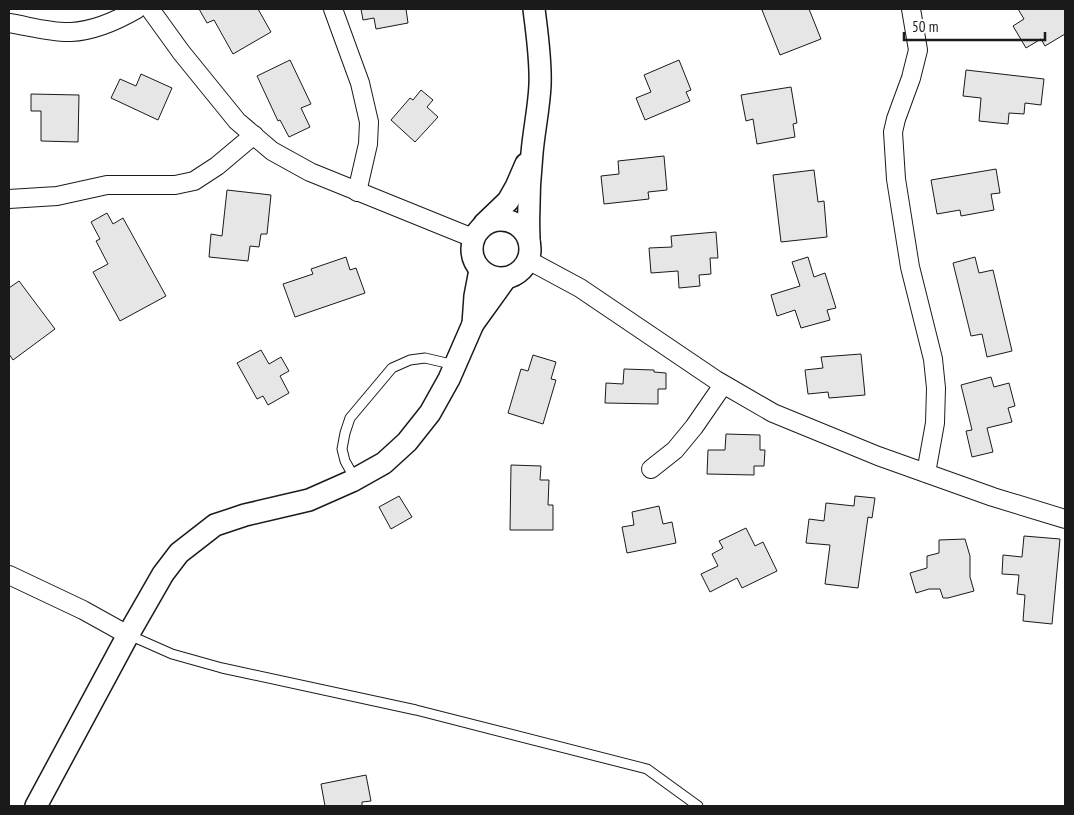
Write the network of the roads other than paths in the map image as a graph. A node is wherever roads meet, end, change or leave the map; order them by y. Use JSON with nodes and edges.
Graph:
{"nodes":[{"id":1,"x":137,"y":9,"type":"edge"},
{"id":2,"x":150,"y":9,"type":"edge"},
{"id":3,"x":333,"y":9,"type":"edge"},
{"id":4,"x":534,"y":9,"type":"edge"},
{"id":5,"x":911,"y":9,"type":"edge"},
{"id":6,"x":9,"y":23,"type":"edge"},
{"id":7,"x":254,"y":135,"type":"junction"},
{"id":8,"x":532,"y":152,"type":"junction"},
{"id":9,"x":357,"y":192,"type":"junction"},
{"id":10,"x":9,"y":199,"type":"edge"},
{"id":11,"x":477,"y":232,"type":"junction"},
{"id":12,"x":529,"y":250,"type":"junction"},
{"id":13,"x":480,"y":270,"type":"junction"},
{"id":14,"x":506,"y":278,"type":"junction"},
{"id":15,"x":473,"y":324,"type":"junction"},
{"id":16,"x":455,"y":365,"type":"junction"},
{"id":17,"x":723,"y":385,"type":"junction"},
{"id":18,"x":651,"y":469,"type":"dead end"},
{"id":19,"x":926,"y":473,"type":"junction"},
{"id":20,"x":354,"y":479,"type":"junction"},
{"id":21,"x":1065,"y":519,"type":"edge"},
{"id":22,"x":9,"y":575,"type":"edge"},
{"id":23,"x":128,"y":635,"type":"junction"},
{"id":24,"x":36,"y":806,"type":"edge"},
{"id":25,"x":698,"y":806,"type":"edge"}],
"edges":[{"from":1,"to":6,"type":"street"},
{"from":2,"to":7,"type":"street"},
{"from":3,"to":9,"type":"street"},
{"from":4,"to":8,"type":"street"},
{"from":5,"to":19,"type":"street"},
{"from":7,"to":9,"type":"street"},
{"from":7,"to":10,"type":"street"},
{"from":8,"to":11,"type":"street"},
{"from":8,"to":12,"type":"street"},
{"from":9,"to":11,"type":"street"},
{"from":11,"to":12,"type":"street"},
{"from":11,"to":13,"type":"street"},
{"from":12,"to":14,"type":"street"},
{"from":12,"to":17,"type":"street"},
{"from":13,"to":14,"type":"street"},
{"from":13,"to":15,"type":"street"},
{"from":14,"to":15,"type":"street"},
{"from":15,"to":16,"type":"street"},
{"from":16,"to":20,"type":"street"},
{"from":16,"to":20,"type":"lane"},
{"from":17,"to":18,"type":"street"},
{"from":17,"to":19,"type":"street"},
{"from":19,"to":21,"type":"street"},
{"from":20,"to":23,"type":"street"},
{"from":22,"to":23,"type":"street"},
{"from":23,"to":24,"type":"street"},
{"from":23,"to":25,"type":"lane"}]}
